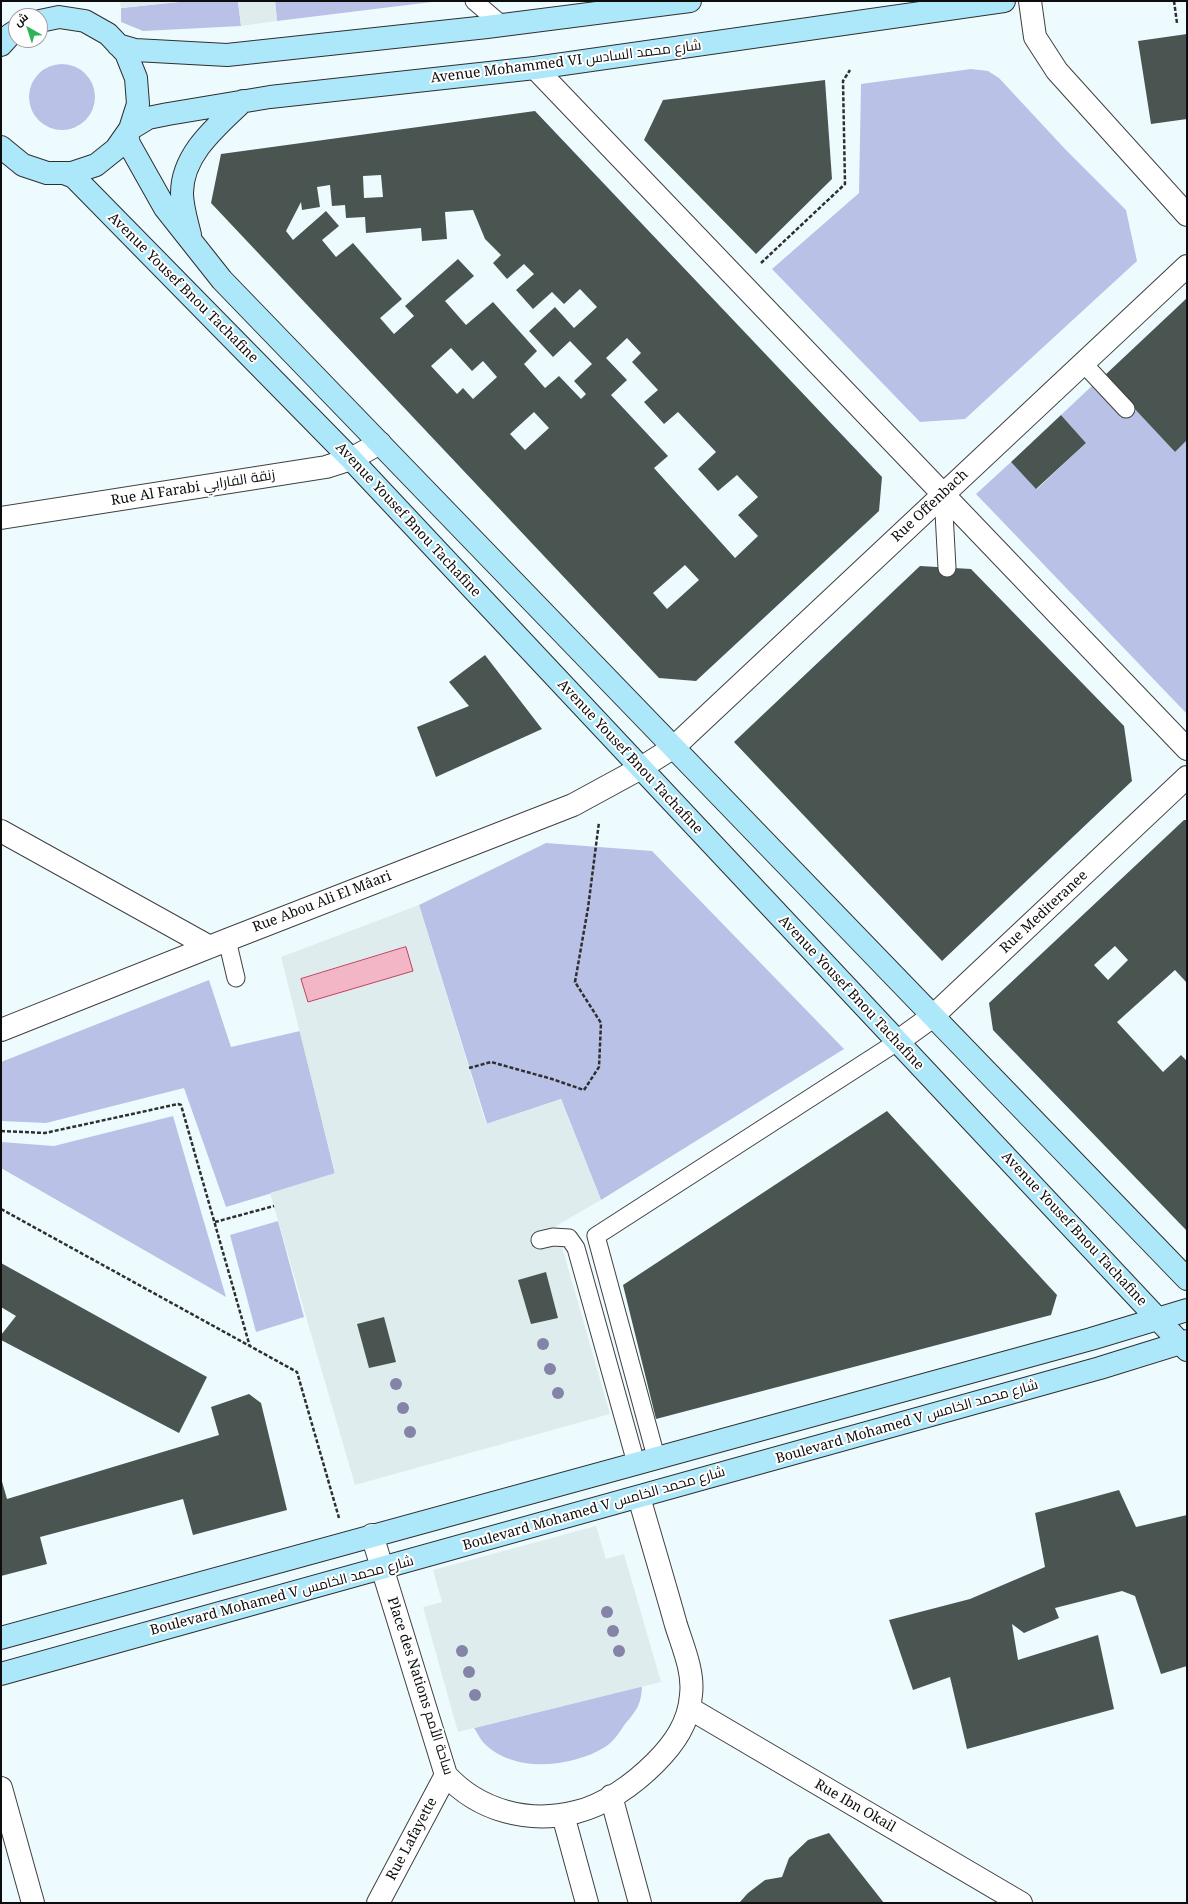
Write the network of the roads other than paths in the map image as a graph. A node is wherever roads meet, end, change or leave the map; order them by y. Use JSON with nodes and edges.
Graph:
{"nodes":[{"id":1,"x":474,"y":1,"type":"edge"},
{"id":2,"x":690,"y":1,"type":"edge"},
{"id":3,"x":1004,"y":1,"type":"edge"},
{"id":4,"x":1030,"y":1,"type":"edge"},
{"id":5,"x":48,"y":19,"type":"edge"},
{"id":6,"x":502,"y":25,"type":"junction"},
{"id":7,"x":118,"y":45,"type":"junction"},
{"id":8,"x":536,"y":68,"type":"junction"},
{"id":9,"x":243,"y":101,"type":"junction"},
{"id":10,"x":128,"y":131,"type":"junction"},
{"id":11,"x":2,"y":149,"type":"edge"},
{"id":12,"x":64,"y":173,"type":"junction"},
{"id":13,"x":1187,"y":215,"type":"edge"},
{"id":14,"x":191,"y":242,"type":"junction"},
{"id":15,"x":1187,"y":266,"type":"edge"},
{"id":16,"x":1083,"y":363,"type":"junction"},
{"id":17,"x":1126,"y":409,"type":"dead end"},
{"id":18,"x":380,"y":443,"type":"junction"},
{"id":19,"x":351,"y":459,"type":"junction"},
{"id":20,"x":943,"y":494,"type":"junction"},
{"id":21,"x":1,"y":518,"type":"edge"},
{"id":22,"x":947,"y":568,"type":"dead end"},
{"id":23,"x":674,"y":747,"type":"junction"},
{"id":24,"x":1187,"y":749,"type":"edge"},
{"id":25,"x":641,"y":768,"type":"junction"},
{"id":26,"x":1187,"y":777,"type":"edge"},
{"id":27,"x":1,"y":831,"type":"edge"},
{"id":28,"x":218,"y":943,"type":"junction"},
{"id":29,"x":236,"y":978,"type":"dead end"},
{"id":30,"x":933,"y":1016,"type":"junction"},
{"id":31,"x":1,"y":1030,"type":"edge"},
{"id":32,"x":897,"y":1042,"type":"junction"},
{"id":33,"x":540,"y":1240,"type":"dead end"},
{"id":34,"x":1187,"y":1279,"type":"edge"},
{"id":35,"x":1187,"y":1310,"type":"edge"},
{"id":36,"x":1158,"y":1318,"type":"junction"},
{"id":37,"x":1185,"y":1344,"type":"edge"},
{"id":38,"x":646,"y":1460,"type":"junction"},
{"id":39,"x":639,"y":1496,"type":"junction"},
{"id":40,"x":372,"y":1535,"type":"junction"},
{"id":41,"x":382,"y":1568,"type":"junction"},
{"id":42,"x":1,"y":1638,"type":"edge"},
{"id":43,"x":1,"y":1674,"type":"edge"},
{"id":44,"x":689,"y":1708,"type":"junction"},
{"id":45,"x":446,"y":1775,"type":"junction"},
{"id":46,"x":1,"y":1788,"type":"edge"},
{"id":47,"x":611,"y":1796,"type":"junction"},
{"id":48,"x":563,"y":1815,"type":"junction"},
{"id":49,"x":33,"y":1903,"type":"edge"},
{"id":50,"x":378,"y":1903,"type":"edge"},
{"id":51,"x":587,"y":1903,"type":"edge"},
{"id":52,"x":640,"y":1903,"type":"edge"},
{"id":53,"x":1021,"y":1903,"type":"edge"}],
"edges":[{"from":1,"to":6,"type":"lane"},
{"from":2,"to":6,"type":"main road","name":"Avenue Mohammed VI شارع محمد السادس"},
{"from":3,"to":8,"type":"main road","name":"Avenue Mohammed VI شارع محمد السادس"},
{"from":4,"to":13,"type":"street"},
{"from":5,"to":7,"type":"main road","name":"Avenue Mohammed VI شارع محمد السادس"},
{"from":6,"to":7,"type":"main road","name":"Avenue Mohammed VI شارع محمد السادس"},
{"from":7,"to":10,"type":"main road","name":"Avenue Mohammed VI شارع محمد السادس"},
{"from":8,"to":9,"type":"main road","name":"Avenue Mohammed VI شارع محمد السادس"},
{"from":8,"to":20,"type":"street"},
{"from":9,"to":10,"type":"main road","name":"Avenue Mohammed VI شارع محمد السادس"},
{"from":9,"to":14,"type":"main road"},
{"from":10,"to":12,"type":"main road","name":"Avenue Mohammed VI شارع محمد السادس"},
{"from":10,"to":14,"type":"main road"},
{"from":11,"to":12,"type":"main road","name":"Avenue Mohammed VI شارع محمد السادس"},
{"from":12,"to":19,"type":"main road","name":"Avenue Yousef Bnou Tachafine"},
{"from":14,"to":18,"type":"main road"},
{"from":15,"to":16,"type":"street","name":"Rue Offenbach"},
{"from":16,"to":17,"type":"lane"},
{"from":16,"to":20,"type":"street","name":"Rue Offenbach"},
{"from":18,"to":19,"type":"street","name":"Rue Al Farabi زنقة الفارابي"},
{"from":18,"to":23,"type":"main road"},
{"from":19,"to":21,"type":"street","name":"Rue Al Farabi زنقة الفارابي"},
{"from":19,"to":25,"type":"main road","name":"Avenue Yousef Bnou Tachafine"},
{"from":20,"to":22,"type":"lane"},
{"from":20,"to":23,"type":"street","name":"Rue Offenbach"},
{"from":20,"to":24,"type":"street"},
{"from":23,"to":25,"type":"street","name":"Rue Offenbach"},
{"from":23,"to":30,"type":"main road"},
{"from":25,"to":28,"type":"street","name":"Rue Abou Ali El Mâari"},
{"from":25,"to":32,"type":"main road","name":"Avenue Yousef Bnou Tachafine"},
{"from":26,"to":30,"type":"street","name":"Rue Mediteranee"},
{"from":27,"to":28,"type":"street"},
{"from":28,"to":29,"type":"lane"},
{"from":28,"to":31,"type":"street","name":"Rue Abou Ali El Mâari"},
{"from":30,"to":32,"type":"street","name":"Rue Mediteranee"},
{"from":30,"to":34,"type":"main road"},
{"from":32,"to":36,"type":"main road","name":"Avenue Yousef Bnou Tachafine"},
{"from":32,"to":38,"type":"lane"},
{"from":33,"to":38,"type":"lane"},
{"from":35,"to":36,"type":"main road"},
{"from":36,"to":37,"type":"main road","name":"Avenue Yousef Bnou Tachafine"},
{"from":36,"to":38,"type":"main road"},
{"from":37,"to":39,"type":"main road","name":"Boulevard Mohamed V شارع محمد الخامس"},
{"from":38,"to":40,"type":"main road"},
{"from":39,"to":41,"type":"main road","name":"Boulevard Mohamed V شارع محمد الخامس"},
{"from":39,"to":44,"type":"street","name":"Place des Nations ساحة الأمم"},
{"from":40,"to":41,"type":"street","name":"Place des Nations ساحة الأمم"},
{"from":40,"to":42,"type":"main road"},
{"from":41,"to":43,"type":"main road","name":"Boulevard Mohamed V شارع محمد الخامس"},
{"from":41,"to":45,"type":"street","name":"Place des Nations ساحة الأمم"},
{"from":44,"to":47,"type":"street","name":"Place des Nations ساحة الأمم"},
{"from":44,"to":53,"type":"street","name":"Rue Ibn Okail"},
{"from":45,"to":48,"type":"street","name":"Place des Nations ساحة الأمم"},
{"from":45,"to":50,"type":"street","name":"Rue Lafayette"},
{"from":46,"to":49,"type":"street"},
{"from":47,"to":48,"type":"street","name":"Place des Nations ساحة الأمم"},
{"from":47,"to":52,"type":"street"},
{"from":48,"to":51,"type":"street"}]}
